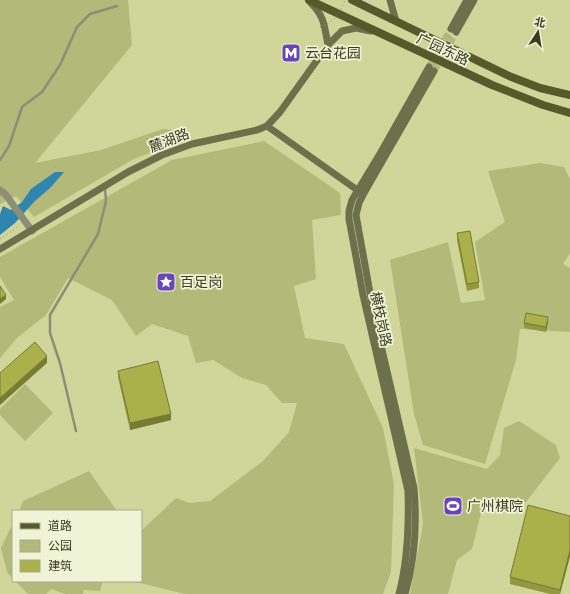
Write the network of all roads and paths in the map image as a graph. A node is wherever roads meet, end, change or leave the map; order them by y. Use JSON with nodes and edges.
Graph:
{"nodes":[{"id":1,"x":309,"y":0,"type":"edge"},
{"id":2,"x":345,"y":0,"type":"edge"},
{"id":3,"x":352,"y":0,"type":"edge"},
{"id":4,"x":390,"y":0,"type":"edge"},
{"id":5,"x":467,"y":0,"type":"edge"},
{"id":6,"x":474,"y":0,"type":"edge"},
{"id":7,"x":117,"y":6,"type":"dead end"},
{"id":8,"x":396,"y":22,"type":"junction"},
{"id":9,"x":320,"y":26,"type":"dead end"},
{"id":10,"x":375,"y":31,"type":"junction"},
{"id":11,"x":328,"y":45,"type":"junction"},
{"id":12,"x":431,"y":69,"type":"tunnel mouth"},
{"id":13,"x":570,"y":95,"type":"edge"},
{"id":14,"x":570,"y":113,"type":"edge"},
{"id":15,"x":267,"y":126,"type":"junction"},
{"id":16,"x":0,"y":160,"type":"edge"},
{"id":17,"x":105,"y":188,"type":"junction"},
{"id":18,"x":0,"y":190,"type":"edge"},
{"id":19,"x":360,"y":192,"type":"junction"},
{"id":20,"x":25,"y":220,"type":"junction"},
{"id":21,"x":32,"y":231,"type":"junction"},
{"id":22,"x":0,"y":239,"type":"edge"},
{"id":23,"x":0,"y":249,"type":"edge"},
{"id":24,"x":76,"y":431,"type":"dead end"},
{"id":25,"x":399,"y":594,"type":"edge"},
{"id":26,"x":405,"y":594,"type":"edge"}],
"edges":[{"from":1,"to":10,"type":"main road","name":"广园东路"},
{"from":1,"to":11,"type":"main road"},
{"from":2,"to":9,"type":"path","bridge":true},
{"from":3,"to":8,"type":"main road","name":"广园东路"},
{"from":4,"to":8,"type":"main road"},
{"from":5,"to":6,"type":"main road"},
{"from":7,"to":16,"type":"lane"},
{"from":8,"to":13,"type":"main road","name":"广园东路"},
{"from":10,"to":11,"type":"main road"},
{"from":10,"to":14,"type":"main road","name":"广园东路"},
{"from":11,"to":15,"type":"main road"},
{"from":12,"to":19,"type":"main road","name":"横枝岗路"},
{"from":15,"to":17,"type":"main road","name":"麓湖路"},
{"from":15,"to":19,"type":"main road"},
{"from":17,"to":21,"type":"main road","name":"麓湖路"},
{"from":17,"to":24,"type":"lane"},
{"from":18,"to":20,"type":"street"},
{"from":19,"to":25,"type":"main road","name":"横枝岗路"},
{"from":19,"to":26,"type":"main road","name":"横枝岗路"},
{"from":20,"to":21,"type":"street"},
{"from":20,"to":22,"type":"path"},
{"from":21,"to":23,"type":"main road","name":"麓湖路"}]}
